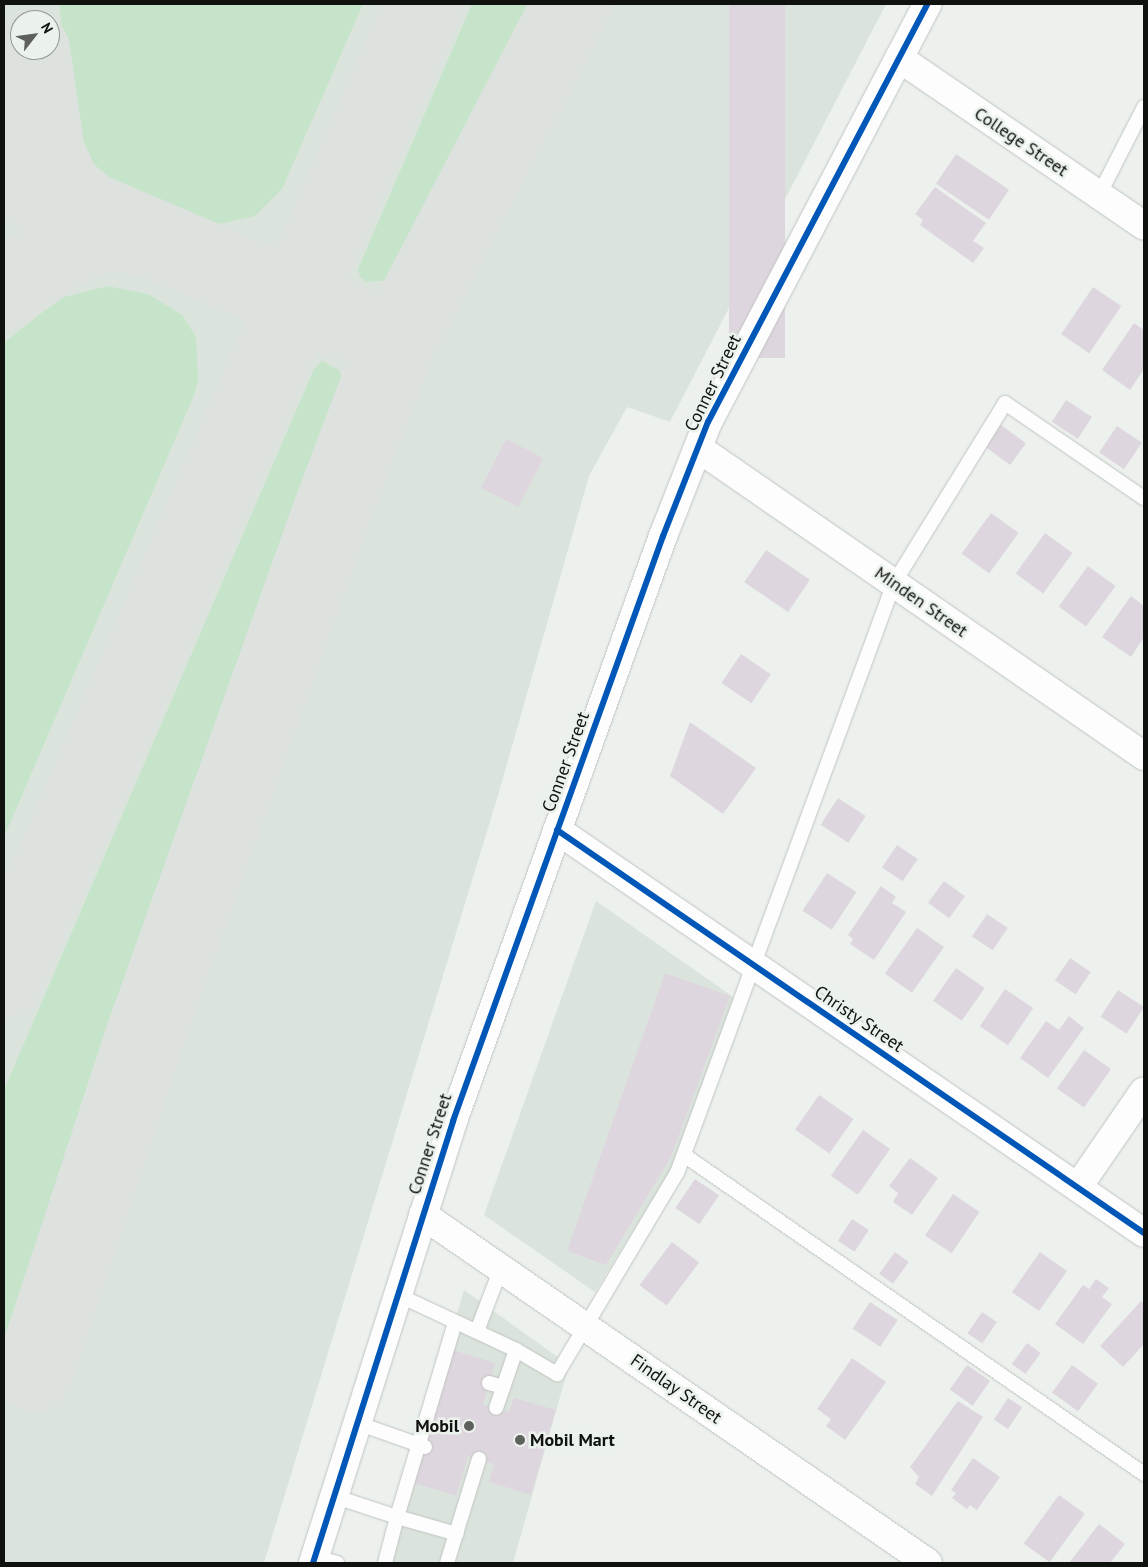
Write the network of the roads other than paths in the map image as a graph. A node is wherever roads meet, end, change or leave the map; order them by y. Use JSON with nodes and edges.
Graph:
{"nodes":[{"id":1,"x":927,"y":4,"type":"edge"},
{"id":2,"x":899,"y":58,"type":"junction"},
{"id":3,"x":1144,"y":107,"type":"edge"},
{"id":4,"x":1099,"y":195,"type":"junction"},
{"id":5,"x":1144,"y":226,"type":"edge"},
{"id":6,"x":698,"y":448,"type":"junction"},
{"id":7,"x":1144,"y":498,"type":"edge"},
{"id":8,"x":894,"y":583,"type":"junction"},
{"id":9,"x":1144,"y":756,"type":"edge"},
{"id":10,"x":557,"y":830,"type":"junction"},
{"id":11,"x":753,"y":965,"type":"junction"},
{"id":12,"x":1144,"y":1091,"type":"edge"},
{"id":13,"x":684,"y":1155,"type":"junction"},
{"id":14,"x":1078,"y":1187,"type":"junction"},
{"id":15,"x":423,"y":1215,"type":"junction"},
{"id":16,"x":1144,"y":1233,"type":"edge"},
{"id":17,"x":501,"y":1268,"type":"junction"},
{"id":18,"x":398,"y":1295,"type":"junction"},
{"id":19,"x":455,"y":1322,"type":"junction"},
{"id":20,"x":584,"y":1326,"type":"junction"},
{"id":21,"x":477,"y":1331,"type":"junction"},
{"id":22,"x":516,"y":1350,"type":"junction"},
{"id":23,"x":489,"y":1382,"type":"dead end"},
{"id":24,"x":503,"y":1387,"type":"junction"},
{"id":25,"x":496,"y":1408,"type":"dead end"},
{"id":26,"x":357,"y":1423,"type":"junction"},
{"id":27,"x":422,"y":1446,"type":"junction"},
{"id":28,"x":475,"y":1461,"type":"dead end"},
{"id":29,"x":1144,"y":1474,"type":"edge"},
{"id":30,"x":333,"y":1496,"type":"junction"},
{"id":31,"x":397,"y":1517,"type":"junction"},
{"id":32,"x":457,"y":1534,"type":"junction"},
{"id":33,"x":322,"y":1561,"type":"edge"},
{"id":34,"x":385,"y":1563,"type":"edge"},
{"id":35,"x":447,"y":1563,"type":"edge"},
{"id":36,"x":928,"y":1563,"type":"edge"}],
"edges":[{"from":1,"to":2,"type":"street","name":"Conner Street"},
{"from":2,"to":4,"type":"street","name":"College Street"},
{"from":2,"to":6,"type":"street","name":"Conner Street"},
{"from":3,"to":4,"type":"lane"},
{"from":4,"to":5,"type":"street","name":"College Street"},
{"from":6,"to":8,"type":"street","name":"Minden Street"},
{"from":6,"to":10,"type":"street","name":"Conner Street"},
{"from":7,"to":8,"type":"lane"},
{"from":8,"to":9,"type":"street","name":"Minden Street"},
{"from":8,"to":11,"type":"lane"},
{"from":10,"to":11,"type":"street","name":"Christy Street"},
{"from":10,"to":15,"type":"street","name":"Conner Street"},
{"from":11,"to":13,"type":"lane"},
{"from":11,"to":14,"type":"street","name":"Christy Street"},
{"from":12,"to":14,"type":"street"},
{"from":13,"to":20,"type":"lane"},
{"from":13,"to":29,"type":"lane"},
{"from":14,"to":16,"type":"street","name":"Christy Street"},
{"from":15,"to":17,"type":"street","name":"Findlay Street"},
{"from":15,"to":18,"type":"street","name":"Conner Street"},
{"from":17,"to":20,"type":"street","name":"Findlay Street"},
{"from":17,"to":21,"type":"lane"},
{"from":18,"to":19,"type":"lane"},
{"from":18,"to":26,"type":"street","name":"Conner Street"},
{"from":19,"to":21,"type":"lane"},
{"from":19,"to":27,"type":"lane"},
{"from":20,"to":22,"type":"lane"},
{"from":20,"to":36,"type":"street","name":"Findlay Street"},
{"from":21,"to":22,"type":"lane"},
{"from":22,"to":24,"type":"lane"},
{"from":23,"to":24,"type":"lane"},
{"from":24,"to":25,"type":"lane"},
{"from":26,"to":27,"type":"lane"},
{"from":26,"to":30,"type":"street","name":"Conner Street"},
{"from":27,"to":31,"type":"lane"},
{"from":28,"to":32,"type":"lane"},
{"from":30,"to":31,"type":"lane"},
{"from":30,"to":33,"type":"street","name":"Conner Street"},
{"from":31,"to":32,"type":"lane"},
{"from":31,"to":34,"type":"lane"},
{"from":32,"to":35,"type":"lane"}]}
